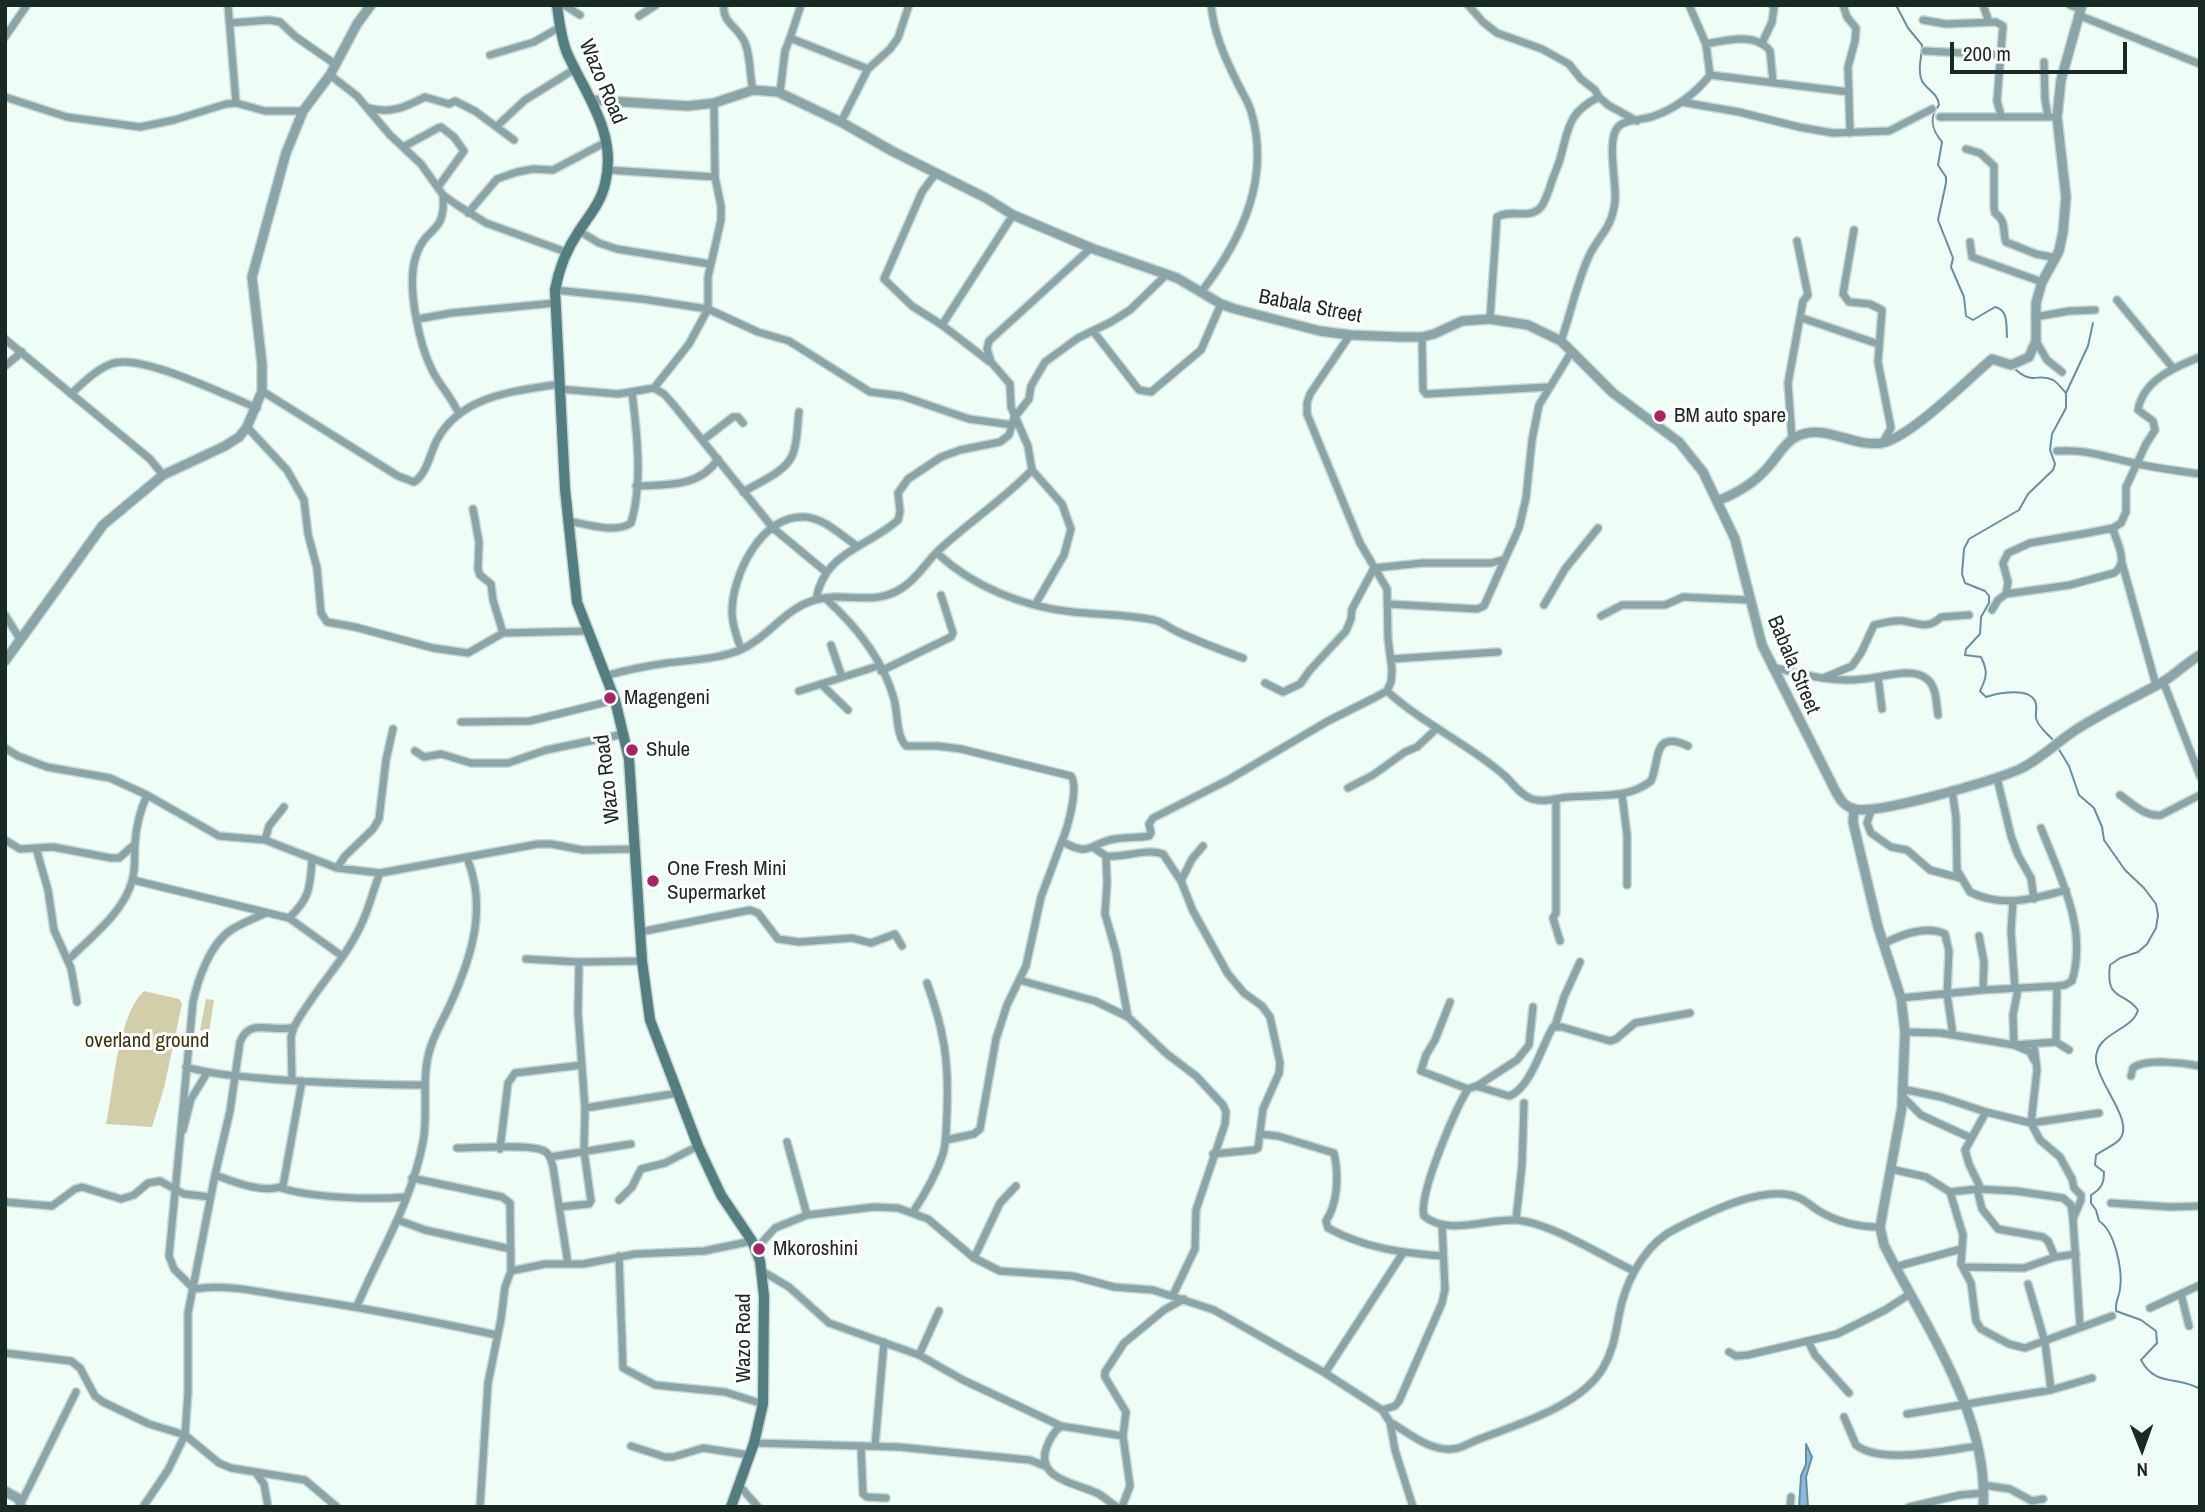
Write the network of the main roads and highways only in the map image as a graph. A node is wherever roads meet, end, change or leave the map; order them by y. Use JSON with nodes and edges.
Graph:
{"nodes":[{"id":1,"x":557,"y":5,"type":"edge"},
{"id":2,"x":731,"y":1507,"type":"edge"}],
"edges":[{"from":1,"to":2,"type":"main road","name":"Wazo Road"}]}
